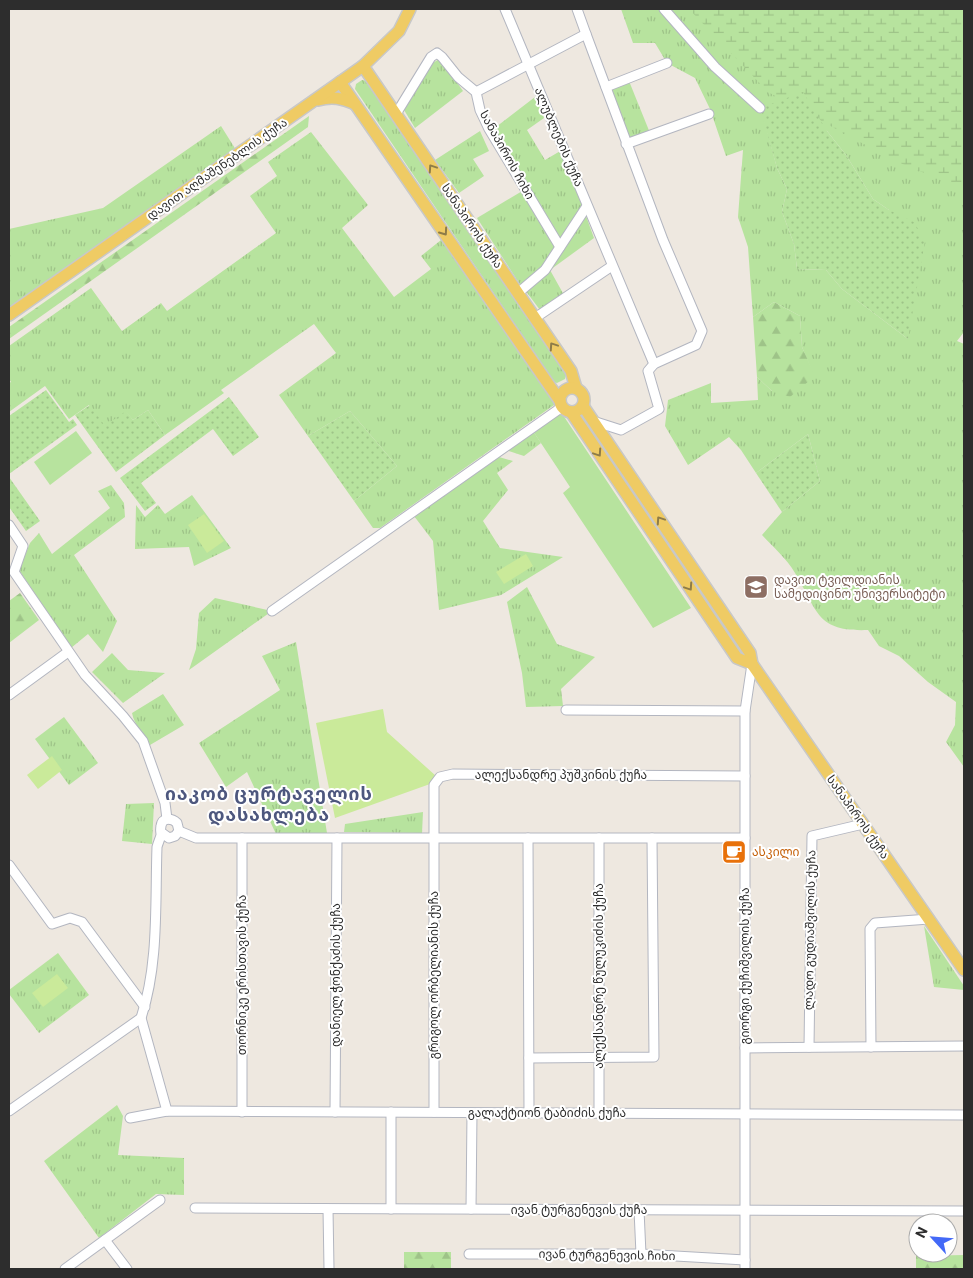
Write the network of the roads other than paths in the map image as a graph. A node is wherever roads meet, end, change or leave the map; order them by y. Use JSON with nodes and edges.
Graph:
{"nodes":[{"id":1,"x":410,"y":9,"type":"edge"},
{"id":2,"x":505,"y":9,"type":"edge"},
{"id":3,"x":577,"y":9,"type":"edge"},
{"id":4,"x":664,"y":9,"type":"edge"},
{"id":5,"x":586,"y":34,"type":"junction"},
{"id":6,"x":667,"y":63,"type":"dead end"},
{"id":7,"x":363,"y":66,"type":"junction"},
{"id":8,"x":529,"y":66,"type":"junction"},
{"id":9,"x":340,"y":82,"type":"junction"},
{"id":10,"x":606,"y":88,"type":"junction"},
{"id":11,"x":476,"y":92,"type":"junction"},
{"id":12,"x":313,"y":101,"type":"junction"},
{"id":13,"x":357,"y":105,"type":"junction"},
{"id":14,"x":760,"y":108,"type":"dead end"},
{"id":15,"x":396,"y":114,"type":"junction"},
{"id":16,"x":708,"y":114,"type":"dead end"},
{"id":17,"x":626,"y":144,"type":"junction"},
{"id":18,"x":587,"y":206,"type":"junction"},
{"id":19,"x":560,"y":247,"type":"junction"},
{"id":20,"x":612,"y":266,"type":"junction"},
{"id":21,"x":518,"y":293,"type":"junction"},
{"id":22,"x":9,"y":315,"type":"edge"},
{"id":23,"x":535,"y":318,"type":"junction"},
{"id":24,"x":654,"y":364,"type":"junction"},
{"id":25,"x":576,"y":388,"type":"junction"},
{"id":26,"x":583,"y":406,"type":"junction"},
{"id":27,"x":564,"y":407,"type":"junction"},
{"id":28,"x":593,"y":421,"type":"junction"},
{"id":29,"x":9,"y":524,"type":"edge"},
{"id":30,"x":272,"y":611,"type":"dead end"},
{"id":31,"x":68,"y":652,"type":"junction"},
{"id":32,"x":752,"y":664,"type":"junction"},
{"id":33,"x":9,"y":695,"type":"edge"},
{"id":34,"x":566,"y":710,"type":"dead end"},
{"id":35,"x":745,"y":711,"type":"junction"},
{"id":36,"x":745,"y":776,"type":"junction"},
{"id":37,"x":167,"y":819,"type":"junction"},
{"id":38,"x":863,"y":824,"type":"junction"},
{"id":39,"x":179,"y":831,"type":"junction"},
{"id":40,"x":162,"y":833,"type":"junction"},
{"id":41,"x":242,"y":838,"type":"junction"},
{"id":42,"x":337,"y":838,"type":"junction"},
{"id":43,"x":434,"y":838,"type":"junction"},
{"id":44,"x":528,"y":838,"type":"junction"},
{"id":45,"x":599,"y":838,"type":"junction"},
{"id":46,"x":652,"y":838,"type":"junction"},
{"id":47,"x":745,"y":838,"type":"junction"},
{"id":48,"x":9,"y":865,"type":"edge"},
{"id":49,"x":929,"y":919,"type":"junction"},
{"id":50,"x":964,"y":970,"type":"edge"},
{"id":51,"x":145,"y":1007,"type":"junction"},
{"id":52,"x":141,"y":1018,"type":"junction"},
{"id":53,"x":809,"y":1046,"type":"junction"},
{"id":54,"x":964,"y":1046,"type":"edge"},
{"id":55,"x":871,"y":1047,"type":"junction"},
{"id":56,"x":745,"y":1048,"type":"junction"},
{"id":57,"x":599,"y":1057,"type":"junction"},
{"id":58,"x":529,"y":1058,"type":"junction"},
{"id":59,"x":9,"y":1111,"type":"edge"},
{"id":60,"x":167,"y":1111,"type":"junction"},
{"id":61,"x":242,"y":1112,"type":"junction"},
{"id":62,"x":335,"y":1112,"type":"junction"},
{"id":63,"x":391,"y":1112,"type":"junction"},
{"id":64,"x":434,"y":1112,"type":"junction"},
{"id":65,"x":472,"y":1113,"type":"junction"},
{"id":66,"x":530,"y":1113,"type":"junction"},
{"id":67,"x":600,"y":1113,"type":"junction"},
{"id":68,"x":745,"y":1114,"type":"junction"},
{"id":69,"x":964,"y":1115,"type":"edge"},
{"id":70,"x":130,"y":1118,"type":"dead end"},
{"id":71,"x":160,"y":1200,"type":"dead end"},
{"id":72,"x":195,"y":1208,"type":"dead end"},
{"id":73,"x":328,"y":1209,"type":"junction"},
{"id":74,"x":391,"y":1209,"type":"junction"},
{"id":75,"x":472,"y":1209,"type":"junction"},
{"id":76,"x":639,"y":1210,"type":"junction"},
{"id":77,"x":745,"y":1211,"type":"junction"},
{"id":78,"x":964,"y":1211,"type":"edge"},
{"id":79,"x":105,"y":1240,"type":"junction"},
{"id":80,"x":469,"y":1254,"type":"dead end"},
{"id":81,"x":641,"y":1254,"type":"junction"},
{"id":82,"x":745,"y":1265,"type":"edge"},
{"id":83,"x":65,"y":1269,"type":"edge"},
{"id":84,"x":127,"y":1269,"type":"edge"},
{"id":85,"x":329,"y":1269,"type":"edge"}],
"edges":[{"from":1,"to":7,"type":"main road","name":"დავით აღმაშენებლის ქუჩა"},
{"from":2,"to":8,"type":"street","name":"ალუბლების ქუჩა"},
{"from":3,"to":5,"type":"street"},
{"from":4,"to":14,"type":"street"},
{"from":5,"to":8,"type":"street"},
{"from":5,"to":10,"type":"street"},
{"from":6,"to":10,"type":"street"},
{"from":7,"to":9,"type":"main road","name":"დავით აღმაშენებლის ქუჩა"},
{"from":7,"to":15,"type":"main road","name":"სანაპიროს ქუჩა"},
{"from":8,"to":11,"type":"street"},
{"from":8,"to":18,"type":"street","name":"ალუბლების ქუჩა"},
{"from":9,"to":12,"type":"main road","name":"დავით აღმაშენებლის ქუჩა"},
{"from":9,"to":13,"type":"main road","name":"სანაპიროს ქუჩა"},
{"from":10,"to":17,"type":"street"},
{"from":11,"to":15,"type":"street"},
{"from":11,"to":19,"type":"street","name":"სანაპიროს ჩიხი"},
{"from":12,"to":13,"type":"main road"},
{"from":12,"to":22,"type":"main road","name":"დავით აღმაშენებლის ქუჩა"},
{"from":13,"to":27,"type":"main road","name":"სანაპიროს ქუჩა","one_way":true},
{"from":21,"to":15,"type":"main road","name":"სანაპიროს ქუჩა","one_way":true},
{"from":16,"to":17,"type":"street"},
{"from":17,"to":24,"type":"street"},
{"from":18,"to":19,"type":"street"},
{"from":18,"to":20,"type":"street","name":"ალუბლების ქუჩა"},
{"from":19,"to":21,"type":"street"},
{"from":20,"to":23,"type":"street"},
{"from":20,"to":24,"type":"street","name":"ალუბლების ქუჩა"},
{"from":21,"to":23,"type":"main road","name":"სანაპიროს ქუჩა"},
{"from":25,"to":23,"type":"main road","name":"სანაპიროს ქუჩა","one_way":true},
{"from":24,"to":28,"type":"street","name":"ალუბლების ქუჩა"},
{"from":25,"to":26,"type":"main road"},
{"from":25,"to":27,"type":"main road"},
{"from":26,"to":27,"type":"main road"},
{"from":26,"to":28,"type":"main road","name":"სანაპიროს ქუჩა"},
{"from":27,"to":30,"type":"street"},
{"from":27,"to":32,"type":"main road","name":"სანაპიროს ქუჩა","one_way":true},
{"from":32,"to":28,"type":"main road","name":"სანაპიროს ქუჩა","one_way":true},
{"from":29,"to":31,"type":"street"},
{"from":31,"to":33,"type":"street"},
{"from":31,"to":37,"type":"street"},
{"from":32,"to":35,"type":"street","name":"გიორგი ქუჩიშვილის ქუჩა"},
{"from":32,"to":38,"type":"main road","name":"სანაპიროს ქუჩა"},
{"from":34,"to":35,"type":"street"},
{"from":35,"to":36,"type":"street","name":"გიორგი ქუჩიშვილის ქუჩა"},
{"from":36,"to":43,"type":"street","name":"ალექსანდრე პუშკინის ქუჩა"},
{"from":36,"to":47,"type":"street","name":"გიორგი ქუჩიშვილის ქუჩა"},
{"from":37,"to":39,"type":"street"},
{"from":37,"to":40,"type":"street"},
{"from":38,"to":49,"type":"main road","name":"სანაპიროს ქუჩა"},
{"from":38,"to":53,"type":"street","name":"ლადო გუდიაშვილის ქუჩა"},
{"from":39,"to":40,"type":"street"},
{"from":39,"to":41,"type":"street"},
{"from":40,"to":51,"type":"street"},
{"from":41,"to":42,"type":"street"},
{"from":41,"to":61,"type":"street","name":"თორნიკე ერისთავის ქუჩა"},
{"from":42,"to":43,"type":"street"},
{"from":42,"to":62,"type":"street","name":"დანიელ ჭონქაძის ქუჩა"},
{"from":43,"to":44,"type":"street"},
{"from":43,"to":64,"type":"street","name":"გრიგოლ ორბელიანის ქუჩა"},
{"from":44,"to":45,"type":"street"},
{"from":44,"to":58,"type":"street"},
{"from":45,"to":46,"type":"street"},
{"from":45,"to":57,"type":"street","name":"ალექსანდრე წულუკიძის ქუჩა"},
{"from":46,"to":47,"type":"street"},
{"from":46,"to":57,"type":"street"},
{"from":47,"to":56,"type":"street","name":"გიორგი ქუჩიშვილის ქუჩა"},
{"from":48,"to":51,"type":"street"},
{"from":49,"to":50,"type":"main road","name":"სანაპიროს ქუჩა"},
{"from":49,"to":55,"type":"street"},
{"from":51,"to":52,"type":"street"},
{"from":52,"to":59,"type":"street"},
{"from":52,"to":60,"type":"street"},
{"from":53,"to":55,"type":"street"},
{"from":53,"to":56,"type":"street"},
{"from":54,"to":55,"type":"street"},
{"from":56,"to":68,"type":"street","name":"გიორგი ქუჩიშვილის ქუჩა"},
{"from":57,"to":58,"type":"street"},
{"from":57,"to":67,"type":"street","name":"ალექსანდრე წულუკიძის ქუჩა"},
{"from":58,"to":66,"type":"street"},
{"from":60,"to":61,"type":"street","name":"გალაქტიონ ტაბიძის ქუჩა"},
{"from":60,"to":70,"type":"street","name":"გალაქტიონ ტაბიძის ქუჩა"},
{"from":61,"to":62,"type":"street","name":"გალაქტიონ ტაბიძის ქუჩა"},
{"from":62,"to":63,"type":"street","name":"გალაქტიონ ტაბიძის ქუჩა"},
{"from":63,"to":64,"type":"street","name":"გალაქტიონ ტაბიძის ქუჩა"},
{"from":63,"to":74,"type":"street"},
{"from":64,"to":65,"type":"street","name":"გალაქტიონ ტაბიძის ქუჩა"},
{"from":65,"to":66,"type":"street","name":"გალაქტიონ ტაბიძის ქუჩა"},
{"from":65,"to":75,"type":"street"},
{"from":66,"to":67,"type":"street","name":"გალაქტიონ ტაბიძის ქუჩა"},
{"from":67,"to":68,"type":"street","name":"გალაქტიონ ტაბიძის ქუჩა"},
{"from":68,"to":69,"type":"street","name":"გალაქტიონ ტაბიძის ქუჩა"},
{"from":68,"to":77,"type":"street","name":"გიორგი ქუჩიშვილის ქუჩა"},
{"from":71,"to":79,"type":"street"},
{"from":72,"to":73,"type":"street","name":"ივან ტურგენევის ქუჩა"},
{"from":73,"to":74,"type":"street","name":"ივან ტურგენევის ქუჩა"},
{"from":73,"to":85,"type":"street"},
{"from":74,"to":75,"type":"street","name":"ივან ტურგენევის ქუჩა"},
{"from":75,"to":76,"type":"street","name":"ივან ტურგენევის ქუჩა"},
{"from":76,"to":77,"type":"street","name":"ივან ტურგენევის ქუჩა"},
{"from":76,"to":81,"type":"street"},
{"from":77,"to":78,"type":"street","name":"ივან ტურგენევის ქუჩა"},
{"from":77,"to":82,"type":"street","name":"გიორგი ქუჩიშვილის ქუჩა"},
{"from":79,"to":83,"type":"street"},
{"from":79,"to":84,"type":"street"},
{"from":80,"to":81,"type":"street","name":"ივან ტურგენევის ჩიხი"},
{"from":81,"to":82,"type":"street","name":"ივან ტურგენევის ჩიხი"}]}
